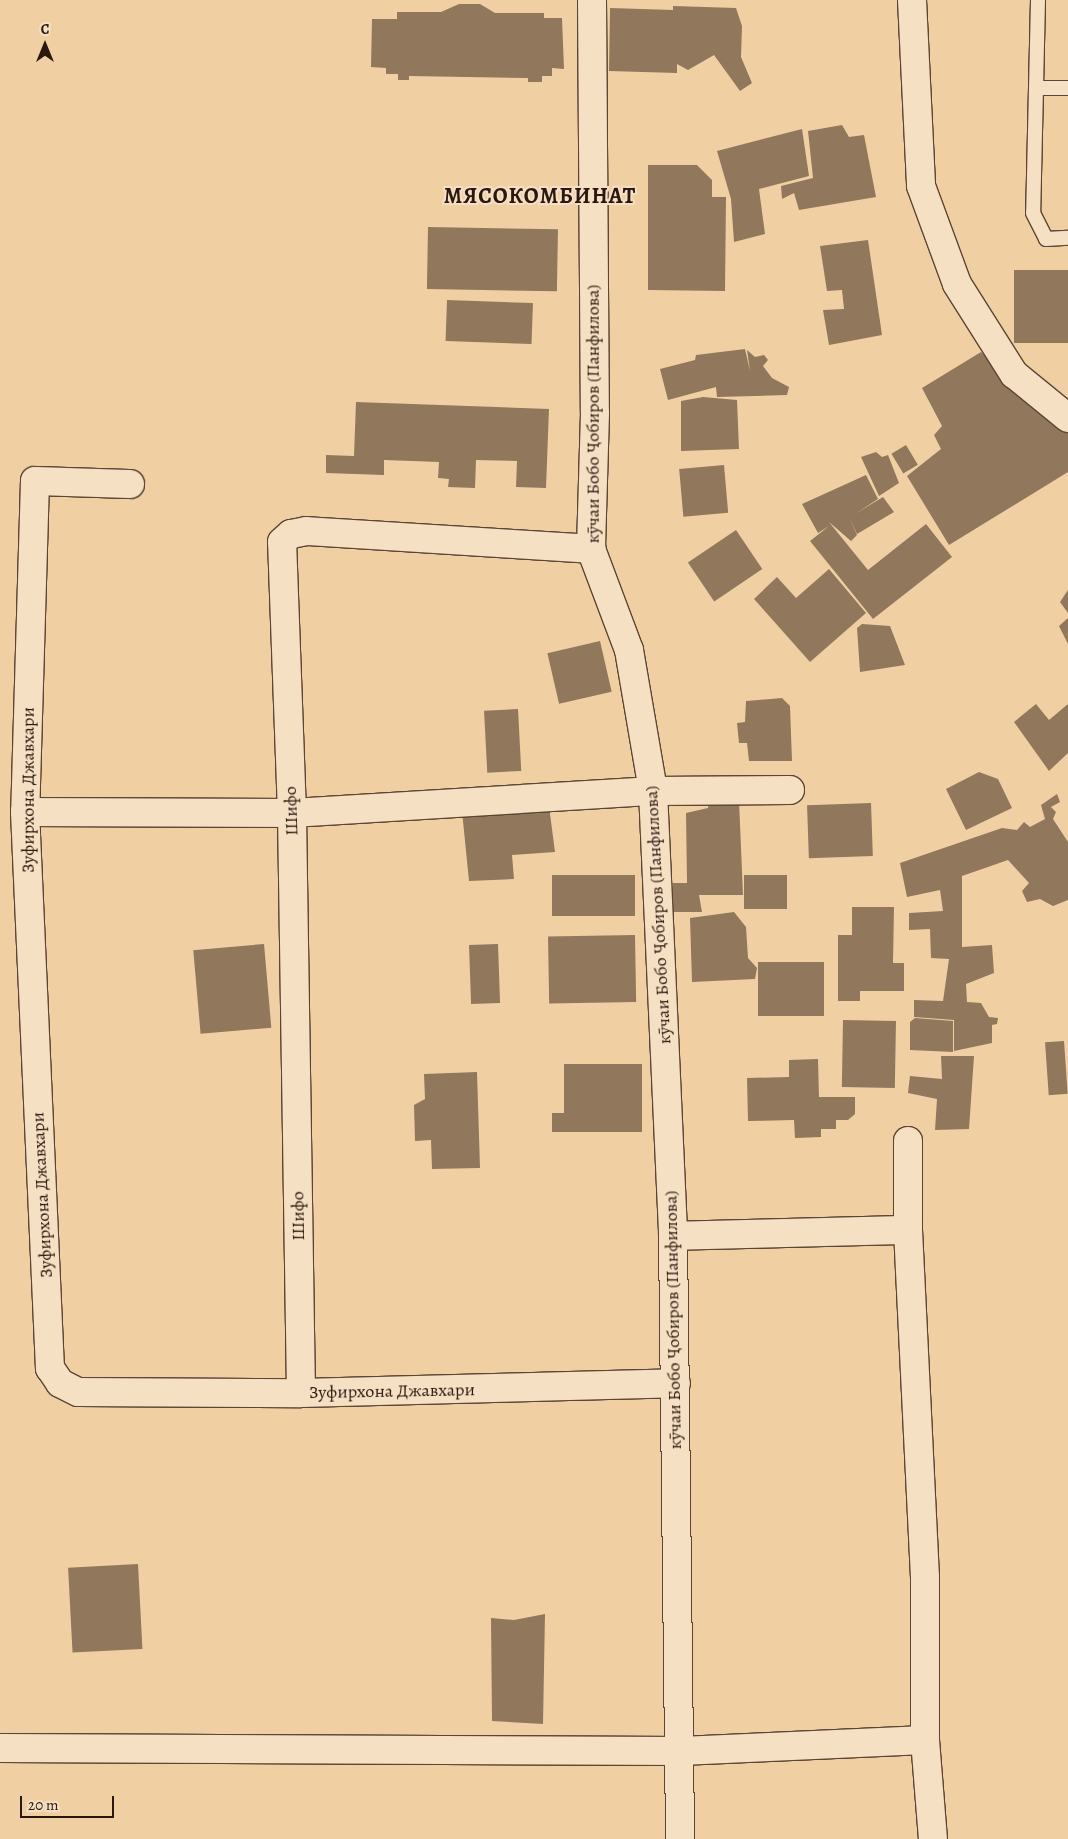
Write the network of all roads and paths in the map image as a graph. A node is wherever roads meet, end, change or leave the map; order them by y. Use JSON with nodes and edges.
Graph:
{"nodes":[{"id":1,"x":592,"y":0,"type":"edge"},
{"id":2,"x":912,"y":0,"type":"edge"},
{"id":3,"x":1038,"y":0,"type":"edge"},
{"id":4,"x":1036,"y":88,"type":"junction"},
{"id":5,"x":1068,"y":88,"type":"edge"},
{"id":6,"x":1068,"y":238,"type":"edge"},
{"id":7,"x":1068,"y":418,"type":"edge"},
{"id":8,"x":130,"y":484,"type":"dead end"},
{"id":9,"x":591,"y":549,"type":"junction"},
{"id":10,"x":790,"y":790,"type":"dead end"},
{"id":11,"x":653,"y":791,"type":"junction"},
{"id":12,"x":25,"y":812,"type":"junction"},
{"id":13,"x":292,"y":813,"type":"junction"},
{"id":14,"x":908,"y":1141,"type":"dead end"},
{"id":15,"x":908,"y":1230,"type":"junction"},
{"id":16,"x":672,"y":1236,"type":"junction"},
{"id":17,"x":676,"y":1384,"type":"junction"},
{"id":18,"x":301,"y":1393,"type":"junction"},
{"id":19,"x":925,"y":1740,"type":"junction"},
{"id":20,"x":0,"y":1748,"type":"edge"},
{"id":21,"x":681,"y":1751,"type":"junction"},
{"id":22,"x":680,"y":1839,"type":"edge"},
{"id":23,"x":933,"y":1839,"type":"edge"}],
"edges":[{"from":1,"to":9,"type":"street","name":"кӯчаи Бобо Ҷобиров (Панфилова)"},
{"from":2,"to":7,"type":"street"},
{"from":3,"to":4,"type":"lane"},
{"from":4,"to":5,"type":"lane"},
{"from":4,"to":6,"type":"lane"},
{"from":8,"to":12,"type":"street","name":"Зуфирхона Джавхари"},
{"from":9,"to":11,"type":"street","name":"кӯчаи Бобо Ҷобиров (Панфилова)"},
{"from":9,"to":13,"type":"street","name":"Шифо"},
{"from":10,"to":11,"type":"street"},
{"from":11,"to":13,"type":"street"},
{"from":11,"to":16,"type":"street","name":"кӯчаи Бобо Ҷобиров (Панфилова)"},
{"from":12,"to":13,"type":"street"},
{"from":12,"to":18,"type":"street","name":"Зуфирхона Джавхари"},
{"from":13,"to":18,"type":"street","name":"Шифо"},
{"from":14,"to":15,"type":"street"},
{"from":15,"to":16,"type":"street"},
{"from":15,"to":19,"type":"street"},
{"from":16,"to":17,"type":"street","name":"кӯчаи Бобо Ҷобиров (Панфилова)"},
{"from":17,"to":18,"type":"street","name":"Зуфирхона Джавхари"},
{"from":17,"to":21,"type":"street","name":"кӯчаи Бобо Ҷобиров (Панфилова)"},
{"from":19,"to":21,"type":"street"},
{"from":19,"to":23,"type":"street"},
{"from":20,"to":21,"type":"street"},
{"from":21,"to":22,"type":"street","name":"кӯчаи Бобо Ҷобиров (Панфилова)"}]}
